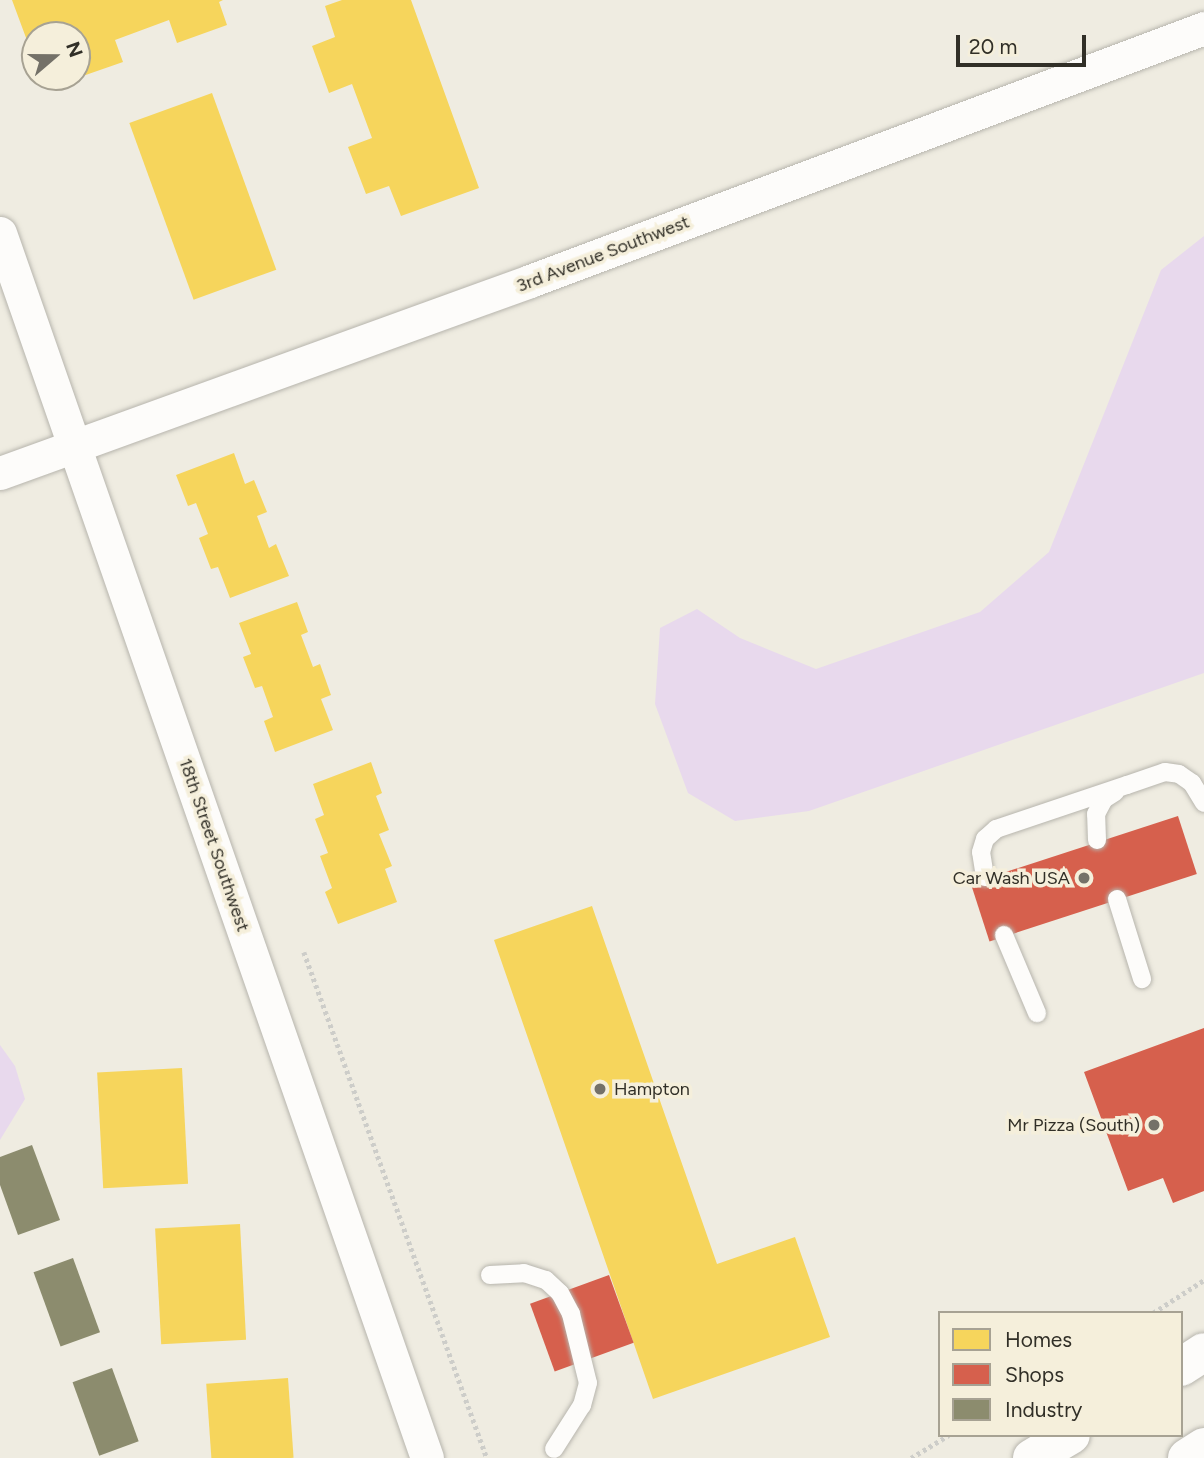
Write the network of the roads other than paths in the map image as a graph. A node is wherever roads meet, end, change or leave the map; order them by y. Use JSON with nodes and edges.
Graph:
{"nodes":[{"id":1,"x":1204,"y":28,"type":"edge"},
{"id":2,"x":0,"y":233,"type":"edge"},
{"id":3,"x":77,"y":445,"type":"junction"},
{"id":4,"x":0,"y":473,"type":"edge"},
{"id":5,"x":1127,"y":785,"type":"junction"},
{"id":6,"x":1204,"y":803,"type":"edge"},
{"id":7,"x":1097,"y":840,"type":"dead end"},
{"id":8,"x":985,"y":877,"type":"dead end"},
{"id":9,"x":1116,"y":900,"type":"dead end"},
{"id":10,"x":1004,"y":935,"type":"dead end"},
{"id":11,"x":1142,"y":978,"type":"dead end"},
{"id":12,"x":1037,"y":1013,"type":"dead end"},
{"id":13,"x":491,"y":1275,"type":"dead end"},
{"id":14,"x":1204,"y":1352,"type":"edge"},
{"id":15,"x":1183,"y":1366,"type":"edge"},
{"id":16,"x":1068,"y":1437,"type":"edge"},
{"id":17,"x":1204,"y":1447,"type":"edge"},
{"id":18,"x":554,"y":1449,"type":"dead end"},
{"id":19,"x":427,"y":1458,"type":"edge"},
{"id":20,"x":1032,"y":1458,"type":"edge"},
{"id":21,"x":1187,"y":1458,"type":"edge"}],
"edges":[{"from":1,"to":3,"type":"street","name":"3rd Avenue Southwest"},
{"from":2,"to":3,"type":"street","name":"18th Street Southwest"},
{"from":3,"to":4,"type":"street","name":"3rd Avenue Southwest"},
{"from":3,"to":19,"type":"street","name":"18th Street Southwest"},
{"from":5,"to":6,"type":"lane"},
{"from":5,"to":7,"type":"lane"},
{"from":5,"to":8,"type":"lane"},
{"from":9,"to":11,"type":"lane"},
{"from":10,"to":12,"type":"lane"},
{"from":13,"to":18,"type":"lane"},
{"from":14,"to":15,"type":"main road"},
{"from":16,"to":20,"type":"main road"},
{"from":17,"to":21,"type":"main road"}]}
